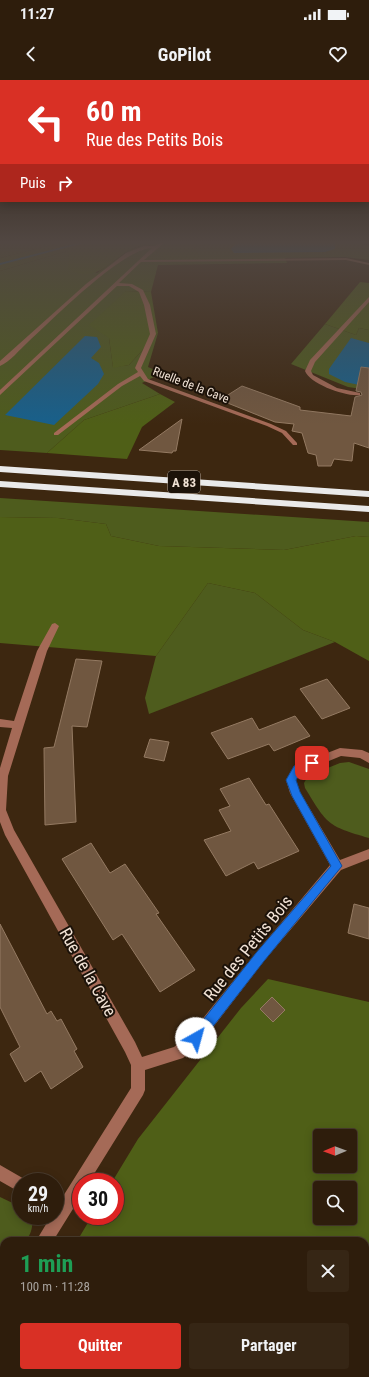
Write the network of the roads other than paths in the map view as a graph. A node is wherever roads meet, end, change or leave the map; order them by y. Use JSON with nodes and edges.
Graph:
{"nodes":[{"id":1,"x":67,"y":304,"type":"edge"},
{"id":2,"x":94,"y":304,"type":"edge"},
{"id":3,"x":146,"y":304,"type":"edge"},
{"id":4,"x":365,"y":304,"type":"edge"},
{"id":5,"x":0,"y":364,"type":"edge"},
{"id":6,"x":141,"y":373,"type":"junction"},
{"id":7,"x":0,"y":393,"type":"edge"},
{"id":8,"x":358,"y":394,"type":"dead end"},
{"id":9,"x":56,"y":434,"type":"dead end"},
{"id":10,"x":295,"y":444,"type":"dead end"},
{"id":11,"x":0,"y":469,"type":"edge"},
{"id":12,"x":0,"y":484,"type":"edge"},
{"id":13,"x":369,"y":494,"type":"edge"},
{"id":14,"x":369,"y":509,"type":"edge"},
{"id":15,"x":55,"y":626,"type":"dead end"},
{"id":16,"x":0,"y":723,"type":"edge"},
{"id":17,"x":18,"y":725,"type":"junction"},
{"id":18,"x":369,"y":759,"type":"edge"},
{"id":19,"x":369,"y":854,"type":"edge"},
{"id":20,"x":337,"y":866,"type":"junction"},
{"id":21,"x":138,"y":1065,"type":"junction"},
{"id":22,"x":0,"y":1174,"type":"edge"},
{"id":23,"x":12,"y":1180,"type":"edge"},
{"id":24,"x":64,"y":1200,"type":"edge"},
{"id":25,"x":51,"y":1225,"type":"edge"},
{"id":26,"x":46,"y":1237,"type":"edge"}],
"edges":[{"from":1,"to":5,"type":"street"},
{"from":2,"to":7,"type":"street"},
{"from":3,"to":6,"type":"street","name":"Ruelle de la Cave"},
{"from":4,"to":8,"type":"street"},
{"from":6,"to":9,"type":"street"},
{"from":6,"to":10,"type":"street","name":"Ruelle de la Cave"},
{"from":11,"to":13,"type":"highway","number":"A 83"},
{"from":12,"to":14,"type":"highway","number":"A 83"},
{"from":15,"to":17,"type":"street","name":"Rue de la Cave"},
{"from":16,"to":17,"type":"street"},
{"from":17,"to":21,"type":"street","name":"Rue de la Cave"},
{"from":18,"to":20,"type":"street"},
{"from":19,"to":20,"type":"street","name":"Rue des Petits Bois"},
{"from":20,"to":21,"type":"street","name":"Rue des Petits Bois"},
{"from":21,"to":24,"type":"street","name":"Rue de la Cave"},
{"from":22,"to":23,"type":"street"},
{"from":25,"to":26,"type":"street","name":"Rue de la Cave"}]}
